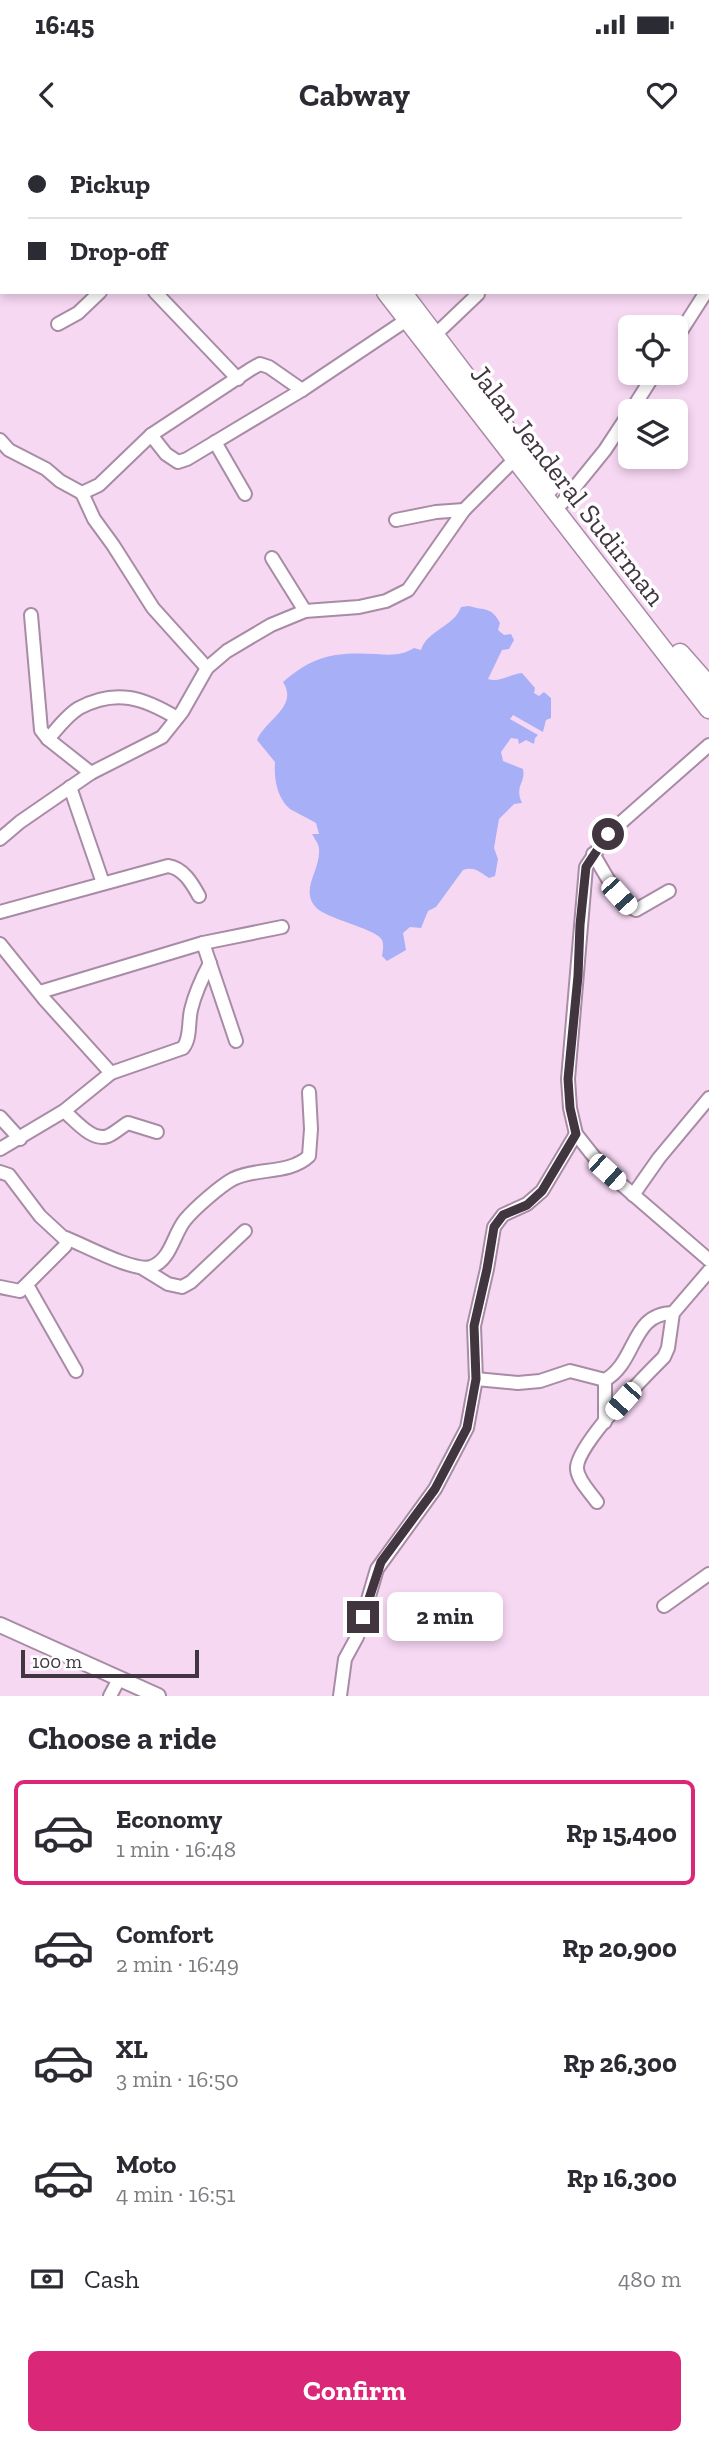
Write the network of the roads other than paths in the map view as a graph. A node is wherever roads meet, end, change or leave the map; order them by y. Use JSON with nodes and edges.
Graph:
{"nodes":[{"id":1,"x":98,"y":294,"type":"edge"},
{"id":2,"x":157,"y":294,"type":"edge"},
{"id":3,"x":388,"y":294,"type":"edge"},
{"id":4,"x":404,"y":294,"type":"edge"},
{"id":5,"x":478,"y":294,"type":"dead end"},
{"id":6,"x":705,"y":294,"type":"edge"},
{"id":7,"x":408,"y":319,"type":"junction"},
{"id":8,"x":688,"y":321,"type":"edge"},
{"id":9,"x":58,"y":324,"type":"dead end"},
{"id":10,"x":435,"y":335,"type":"junction"},
{"id":11,"x":238,"y":379,"type":"junction"},
{"id":12,"x":302,"y":390,"type":"junction"},
{"id":13,"x":618,"y":430,"type":"edge"},
{"id":14,"x":151,"y":435,"type":"junction"},
{"id":15,"x":0,"y":440,"type":"edge"},
{"id":16,"x":215,"y":442,"type":"junction"},
{"id":17,"x":514,"y":460,"type":"junction"},
{"id":18,"x":82,"y":493,"type":"junction"},
{"id":19,"x":245,"y":494,"type":"dead end"},
{"id":20,"x":562,"y":503,"type":"junction"},
{"id":21,"x":464,"y":510,"type":"junction"},
{"id":22,"x":396,"y":520,"type":"dead end"},
{"id":23,"x":272,"y":558,"type":"dead end"},
{"id":24,"x":305,"y":611,"type":"junction"},
{"id":25,"x":31,"y":615,"type":"dead end"},
{"id":26,"x":684,"y":667,"type":"junction"},
{"id":27,"x":206,"y":668,"type":"junction"},
{"id":28,"x":709,"y":686,"type":"edge"},
{"id":29,"x":709,"y":709,"type":"edge"},
{"id":30,"x":177,"y":718,"type":"junction"},
{"id":31,"x":48,"y":739,"type":"junction"},
{"id":32,"x":709,"y":745,"type":"edge"},
{"id":33,"x":91,"y":774,"type":"junction"},
{"id":34,"x":70,"y":787,"type":"junction"},
{"id":35,"x":1,"y":837,"type":"edge"},
{"id":36,"x":593,"y":854,"type":"junction"},
{"id":37,"x":103,"y":883,"type":"junction"},
{"id":38,"x":669,"y":891,"type":"dead end"},
{"id":39,"x":199,"y":896,"type":"dead end"},
{"id":40,"x":0,"y":912,"type":"edge"},
{"id":41,"x":282,"y":928,"type":"dead end"},
{"id":42,"x":203,"y":943,"type":"junction"},
{"id":43,"x":0,"y":944,"type":"edge"},
{"id":44,"x":211,"y":963,"type":"junction"},
{"id":45,"x":40,"y":992,"type":"junction"},
{"id":46,"x":236,"y":1041,"type":"dead end"},
{"id":47,"x":111,"y":1073,"type":"junction"},
{"id":48,"x":309,"y":1092,"type":"dead end"},
{"id":49,"x":709,"y":1098,"type":"edge"},
{"id":50,"x":64,"y":1111,"type":"junction"},
{"id":51,"x":0,"y":1117,"type":"edge"},
{"id":52,"x":157,"y":1132,"type":"dead end"},
{"id":53,"x":576,"y":1134,"type":"junction"},
{"id":54,"x":20,"y":1139,"type":"junction"},
{"id":55,"x":0,"y":1149,"type":"edge"},
{"id":56,"x":0,"y":1157,"type":"edge"},
{"id":57,"x":0,"y":1172,"type":"edge"},
{"id":58,"x":633,"y":1195,"type":"junction"},
{"id":59,"x":245,"y":1231,"type":"dead end"},
{"id":60,"x":66,"y":1238,"type":"junction"},
{"id":61,"x":709,"y":1261,"type":"edge"},
{"id":62,"x":142,"y":1268,"type":"junction"},
{"id":63,"x":709,"y":1271,"type":"edge"},
{"id":64,"x":27,"y":1285,"type":"junction"},
{"id":65,"x":0,"y":1287,"type":"edge"},
{"id":66,"x":673,"y":1313,"type":"junction"},
{"id":67,"x":76,"y":1371,"type":"dead end"},
{"id":68,"x":476,"y":1379,"type":"junction"},
{"id":69,"x":605,"y":1380,"type":"junction"},
{"id":70,"x":605,"y":1422,"type":"junction"},
{"id":71,"x":597,"y":1502,"type":"dead end"},
{"id":72,"x":709,"y":1574,"type":"edge"},
{"id":73,"x":664,"y":1606,"type":"dead end"},
{"id":74,"x":0,"y":1625,"type":"edge"},
{"id":75,"x":119,"y":1679,"type":"junction"},
{"id":76,"x":110,"y":1696,"type":"edge"},
{"id":77,"x":158,"y":1696,"type":"edge"},
{"id":78,"x":340,"y":1696,"type":"edge"}],
"edges":[{"from":1,"to":9,"type":"street"},
{"from":2,"to":11,"type":"street"},
{"from":3,"to":7,"type":"highway","name":"Jalan Jenderal Sudirman"},
{"from":4,"to":10,"type":"highway","name":"Jalan Jenderal Sudirman"},
{"from":5,"to":10,"type":"street"},
{"from":6,"to":8,"type":"street"},
{"from":7,"to":12,"type":"street"},
{"from":7,"to":17,"type":"highway","name":"Jalan Jenderal Sudirman"},
{"from":10,"to":20,"type":"highway","name":"Jalan Jenderal Sudirman"},
{"from":11,"to":12,"type":"street"},
{"from":11,"to":14,"type":"street"},
{"from":12,"to":16,"type":"street"},
{"from":13,"to":20,"type":"street"},
{"from":14,"to":16,"type":"street"},
{"from":14,"to":18,"type":"street"},
{"from":15,"to":18,"type":"street"},
{"from":16,"to":19,"type":"street"},
{"from":17,"to":21,"type":"street"},
{"from":17,"to":26,"type":"highway","name":"Jalan Jenderal Sudirman"},
{"from":18,"to":27,"type":"street"},
{"from":20,"to":26,"type":"highway","name":"Jalan Jenderal Sudirman"},
{"from":21,"to":22,"type":"street"},
{"from":21,"to":24,"type":"street"},
{"from":23,"to":24,"type":"street"},
{"from":24,"to":27,"type":"street"},
{"from":25,"to":31,"type":"street"},
{"from":26,"to":28,"type":"highway","name":"Jalan Jenderal Sudirman"},
{"from":26,"to":29,"type":"highway","name":"Jalan Jenderal Sudirman"},
{"from":27,"to":30,"type":"street"},
{"from":30,"to":31,"type":"street"},
{"from":30,"to":33,"type":"street"},
{"from":31,"to":33,"type":"street"},
{"from":32,"to":36,"type":"street"},
{"from":33,"to":34,"type":"street"},
{"from":34,"to":35,"type":"street"},
{"from":34,"to":37,"type":"street"},
{"from":36,"to":38,"type":"street"},
{"from":36,"to":53,"type":"street"},
{"from":37,"to":39,"type":"street"},
{"from":37,"to":40,"type":"street"},
{"from":41,"to":42,"type":"street"},
{"from":42,"to":44,"type":"street"},
{"from":42,"to":45,"type":"street"},
{"from":43,"to":45,"type":"street"},
{"from":44,"to":46,"type":"street"},
{"from":44,"to":47,"type":"street"},
{"from":45,"to":47,"type":"street"},
{"from":47,"to":50,"type":"street"},
{"from":48,"to":62,"type":"street"},
{"from":49,"to":58,"type":"street"},
{"from":50,"to":52,"type":"street"},
{"from":50,"to":54,"type":"street"},
{"from":51,"to":54,"type":"street"},
{"from":53,"to":58,"type":"street"},
{"from":53,"to":68,"type":"street"},
{"from":54,"to":55,"type":"street"},
{"from":55,"to":56,"type":"street"},
{"from":57,"to":60,"type":"street"},
{"from":58,"to":61,"type":"street"},
{"from":59,"to":62,"type":"street"},
{"from":60,"to":62,"type":"street"},
{"from":60,"to":64,"type":"street"},
{"from":63,"to":66,"type":"street"},
{"from":64,"to":65,"type":"street"},
{"from":64,"to":67,"type":"street"},
{"from":66,"to":69,"type":"street"},
{"from":66,"to":70,"type":"street"},
{"from":68,"to":69,"type":"street"},
{"from":68,"to":78,"type":"street"},
{"from":69,"to":70,"type":"street"},
{"from":70,"to":71,"type":"street"},
{"from":72,"to":73,"type":"street"},
{"from":74,"to":75,"type":"main road"},
{"from":75,"to":76,"type":"street"},
{"from":75,"to":77,"type":"main road"}]}
